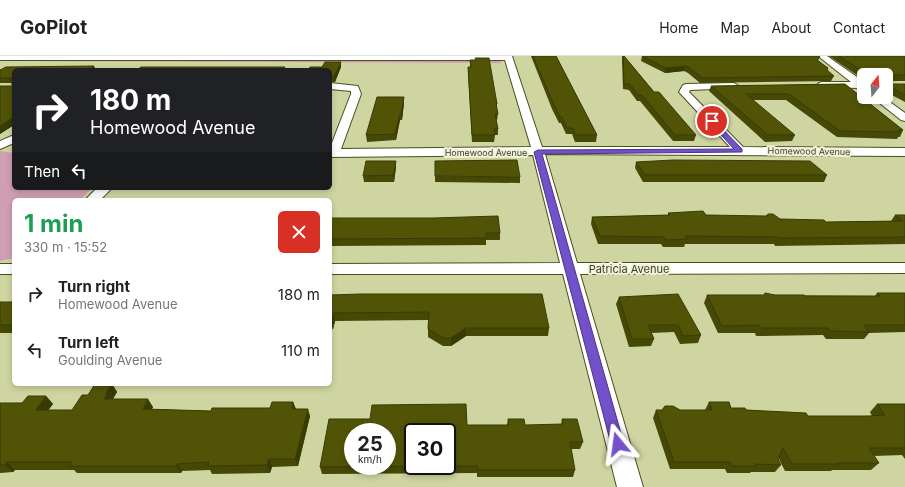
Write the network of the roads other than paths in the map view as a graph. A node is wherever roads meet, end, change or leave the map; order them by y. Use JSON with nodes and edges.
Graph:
{"nodes":[{"id":1,"x":508,"y":56,"type":"edge"},
{"id":2,"x":822,"y":56,"type":"edge"},
{"id":3,"x":0,"y":57,"type":"edge"},
{"id":4,"x":857,"y":82,"type":"edge"},
{"id":5,"x":814,"y":85,"type":"edge"},
{"id":6,"x":332,"y":86,"type":"edge"},
{"id":7,"x":742,"y":86,"type":"edge"},
{"id":8,"x":857,"y":86,"type":"edge"},
{"id":9,"x":886,"y":104,"type":"edge"},
{"id":10,"x":905,"y":118,"type":"edge"},
{"id":11,"x":12,"y":140,"type":"edge"},
{"id":12,"x":0,"y":145,"type":"edge"},
{"id":13,"x":740,"y":150,"type":"junction"},
{"id":14,"x":538,"y":152,"type":"junction"},
{"id":15,"x":905,"y":152,"type":"edge"},
{"id":16,"x":332,"y":153,"type":"edge"},
{"id":17,"x":103,"y":190,"type":"edge"},
{"id":18,"x":94,"y":198,"type":"edge"},
{"id":19,"x":905,"y":268,"type":"edge"},
{"id":20,"x":0,"y":269,"type":"edge"},
{"id":21,"x":12,"y":269,"type":"edge"},
{"id":22,"x":332,"y":269,"type":"edge"},
{"id":23,"x":569,"y":269,"type":"junction"},
{"id":24,"x":630,"y":487,"type":"edge"}],
"edges":[{"from":1,"to":3,"type":"street"},
{"from":1,"to":14,"type":"street"},
{"from":2,"to":4,"type":"street"},
{"from":5,"to":8,"type":"street"},
{"from":6,"to":16,"type":"street"},
{"from":7,"to":13,"type":"street"},
{"from":9,"to":10,"type":"street"},
{"from":11,"to":12,"type":"street"},
{"from":13,"to":14,"type":"street","name":"Homewood Avenue"},
{"from":13,"to":15,"type":"street","name":"Homewood Avenue"},
{"from":14,"to":16,"type":"street","name":"Homewood Avenue"},
{"from":14,"to":23,"type":"street"},
{"from":17,"to":18,"type":"street"},
{"from":19,"to":23,"type":"street","name":"Patricia Avenue"},
{"from":20,"to":21,"type":"street"},
{"from":22,"to":23,"type":"street","name":"Patricia Avenue"},
{"from":23,"to":24,"type":"street"}]}
